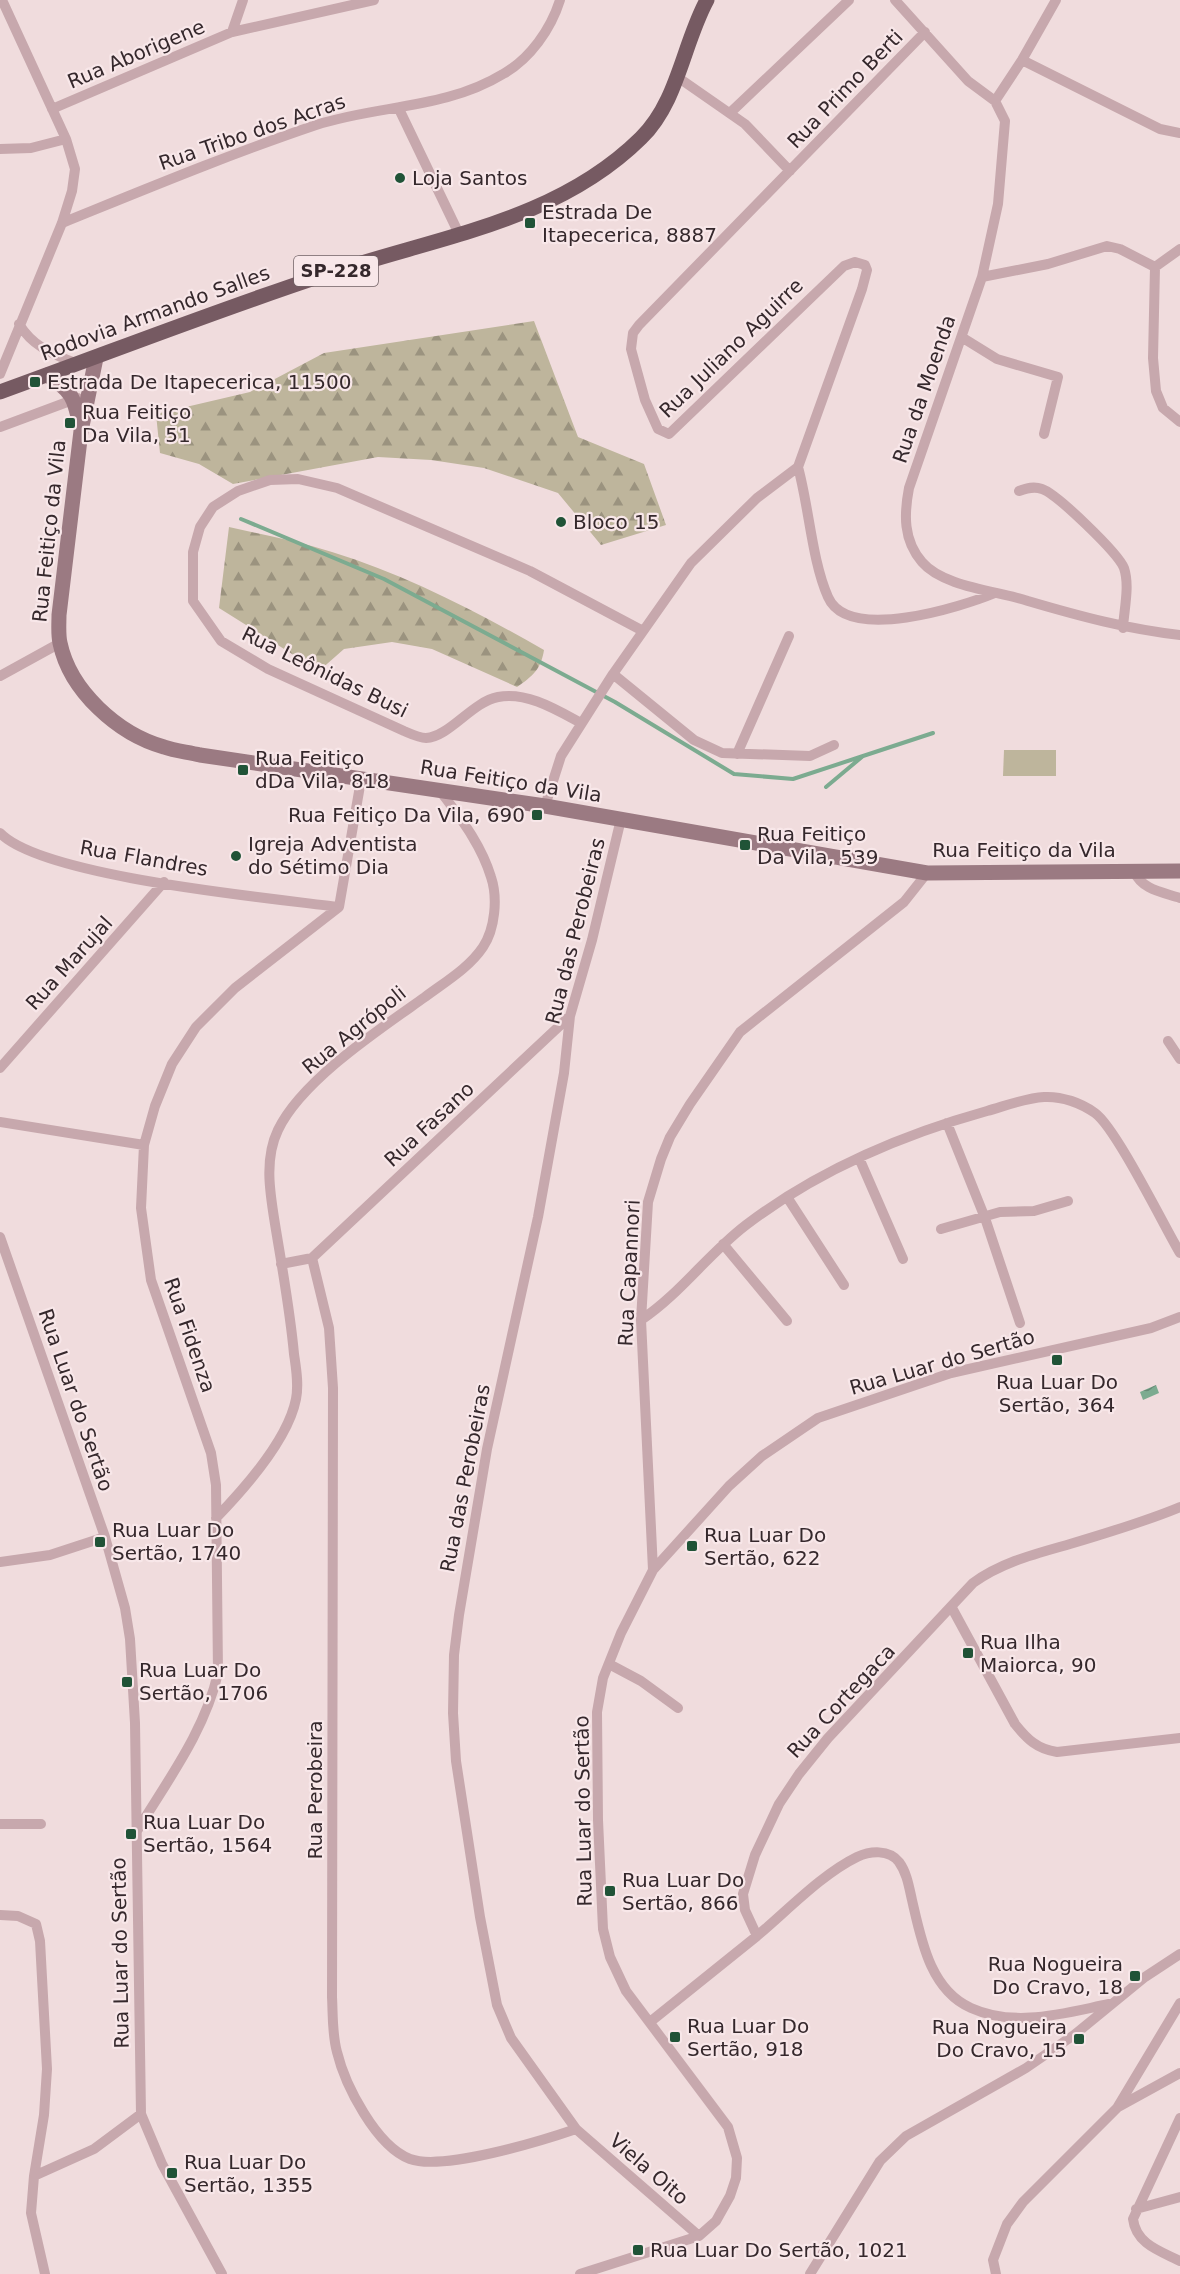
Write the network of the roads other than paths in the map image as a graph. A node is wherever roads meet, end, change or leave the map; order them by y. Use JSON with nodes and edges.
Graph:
{"nodes":[{"id":1,"x":2,"y":0,"type":"edge"},
{"id":2,"x":243,"y":0,"type":"edge"},
{"id":3,"x":374,"y":0,"type":"edge"},
{"id":4,"x":560,"y":0,"type":"edge"},
{"id":5,"x":707,"y":0,"type":"edge"},
{"id":6,"x":849,"y":0,"type":"edge"},
{"id":7,"x":895,"y":0,"type":"edge"},
{"id":8,"x":1056,"y":0,"type":"edge"},
{"id":9,"x":232,"y":32,"type":"junction"},
{"id":10,"x":925,"y":32,"type":"junction"},
{"id":11,"x":1022,"y":60,"type":"junction"},
{"id":12,"x":676,"y":76,"type":"junction"},
{"id":13,"x":995,"y":100,"type":"junction"},
{"id":14,"x":52,"y":109,"type":"junction"},
{"id":15,"x":399,"y":109,"type":"junction"},
{"id":16,"x":730,"y":111,"type":"junction"},
{"id":17,"x":1180,"y":133,"type":"edge"},
{"id":18,"x":66,"y":139,"type":"junction"},
{"id":19,"x":0,"y":149,"type":"edge"},
{"id":20,"x":790,"y":171,"type":"junction"},
{"id":21,"x":62,"y":223,"type":"junction"},
{"id":22,"x":460,"y":236,"type":"junction"},
{"id":23,"x":1180,"y":249,"type":"edge"},
{"id":24,"x":1155,"y":267,"type":"junction"},
{"id":25,"x":982,"y":278,"type":"junction"},
{"id":26,"x":20,"y":324,"type":"junction"},
{"id":27,"x":963,"y":338,"type":"junction"},
{"id":28,"x":96,"y":358,"type":"junction"},
{"id":29,"x":77,"y":364,"type":"junction"},
{"id":30,"x":0,"y":374,"type":"edge"},
{"id":31,"x":47,"y":375,"type":"junction"},
{"id":32,"x":0,"y":392,"type":"edge"},
{"id":33,"x":90,"y":394,"type":"junction"},
{"id":34,"x":75,"y":398,"type":"junction"},
{"id":35,"x":1180,"y":422,"type":"edge"},
{"id":36,"x":0,"y":427,"type":"edge"},
{"id":37,"x":81,"y":431,"type":"junction"},
{"id":38,"x":1044,"y":434,"type":"dead end"},
{"id":39,"x":798,"y":467,"type":"junction"},
{"id":40,"x":1019,"y":491,"type":"dead end"},
{"id":41,"x":995,"y":592,"type":"junction"},
{"id":42,"x":1122,"y":628,"type":"junction"},
{"id":43,"x":643,"y":631,"type":"junction"},
{"id":44,"x":1180,"y":635,"type":"edge"},
{"id":45,"x":789,"y":636,"type":"dead end"},
{"id":46,"x":60,"y":643,"type":"junction"},
{"id":47,"x":613,"y":674,"type":"junction"},
{"id":48,"x":0,"y":676,"type":"edge"},
{"id":49,"x":581,"y":723,"type":"junction"},
{"id":50,"x":834,"y":745,"type":"dead end"},
{"id":51,"x":737,"y":754,"type":"junction"},
{"id":52,"x":361,"y":780,"type":"junction"},
{"id":53,"x":441,"y":792,"type":"junction"},
{"id":54,"x":545,"y":806,"type":"junction"},
{"id":55,"x":621,"y":819,"type":"junction"},
{"id":56,"x":0,"y":832,"type":"edge"},
{"id":57,"x":1180,"y":871,"type":"edge"},
{"id":58,"x":927,"y":873,"type":"junction"},
{"id":59,"x":1136,"y":876,"type":"junction"},
{"id":60,"x":164,"y":882,"type":"junction"},
{"id":61,"x":1180,"y":898,"type":"edge"},
{"id":62,"x":339,"y":907,"type":"junction"},
{"id":63,"x":570,"y":1016,"type":"junction"},
{"id":64,"x":1168,"y":1041,"type":"dead end"},
{"id":65,"x":1180,"y":1059,"type":"edge"},
{"id":66,"x":0,"y":1068,"type":"edge"},
{"id":67,"x":0,"y":1122,"type":"edge"},
{"id":68,"x":947,"y":1123,"type":"junction"},
{"id":69,"x":144,"y":1145,"type":"junction"},
{"id":70,"x":859,"y":1158,"type":"junction"},
{"id":71,"x":787,"y":1197,"type":"junction"},
{"id":72,"x":1068,"y":1201,"type":"dead end"},
{"id":73,"x":985,"y":1218,"type":"junction"},
{"id":74,"x":941,"y":1229,"type":"dead end"},
{"id":75,"x":0,"y":1237,"type":"edge"},
{"id":76,"x":723,"y":1244,"type":"junction"},
{"id":77,"x":1180,"y":1253,"type":"edge"},
{"id":78,"x":312,"y":1258,"type":"junction"},
{"id":79,"x":903,"y":1258,"type":"dead end"},
{"id":80,"x":281,"y":1264,"type":"junction"},
{"id":81,"x":844,"y":1285,"type":"dead end"},
{"id":82,"x":1180,"y":1317,"type":"edge"},
{"id":83,"x":641,"y":1320,"type":"junction"},
{"id":84,"x":787,"y":1321,"type":"dead end"},
{"id":85,"x":1020,"y":1323,"type":"dead end"},
{"id":86,"x":1180,"y":1507,"type":"edge"},
{"id":87,"x":216,"y":1518,"type":"junction"},
{"id":88,"x":105,"y":1537,"type":"junction"},
{"id":89,"x":0,"y":1562,"type":"edge"},
{"id":90,"x":653,"y":1570,"type":"junction"},
{"id":91,"x":952,"y":1608,"type":"junction"},
{"id":92,"x":609,"y":1664,"type":"junction"},
{"id":93,"x":678,"y":1708,"type":"dead end"},
{"id":94,"x":1180,"y":1738,"type":"edge"},
{"id":95,"x":0,"y":1824,"type":"edge"},
{"id":96,"x":40,"y":1824,"type":"dead end"},
{"id":97,"x":137,"y":1831,"type":"junction"},
{"id":98,"x":0,"y":1915,"type":"edge"},
{"id":99,"x":757,"y":1936,"type":"junction"},
{"id":100,"x":1180,"y":1954,"type":"edge"},
{"id":101,"x":1113,"y":2003,"type":"junction"},
{"id":102,"x":1180,"y":2003,"type":"edge"},
{"id":103,"x":650,"y":2022,"type":"junction"},
{"id":104,"x":1180,"y":2073,"type":"edge"},
{"id":105,"x":1117,"y":2108,"type":"junction"},
{"id":106,"x":141,"y":2114,"type":"junction"},
{"id":107,"x":1180,"y":2118,"type":"edge"},
{"id":108,"x":576,"y":2129,"type":"junction"},
{"id":109,"x":34,"y":2176,"type":"junction"},
{"id":110,"x":1180,"y":2197,"type":"edge"},
{"id":111,"x":1136,"y":2209,"type":"junction"},
{"id":112,"x":699,"y":2236,"type":"junction"},
{"id":113,"x":1180,"y":2261,"type":"edge"},
{"id":114,"x":45,"y":2274,"type":"edge"},
{"id":115,"x":222,"y":2274,"type":"edge"},
{"id":116,"x":580,"y":2274,"type":"edge"},
{"id":117,"x":810,"y":2274,"type":"edge"},
{"id":118,"x":996,"y":2274,"type":"edge"}],
"edges":[{"from":1,"to":14,"type":"street"},
{"from":2,"to":9,"type":"street"},
{"from":3,"to":9,"type":"street","name":"Rua Aborigene"},
{"from":4,"to":15,"type":"street","name":"Rua Tribo dos Acras"},
{"from":5,"to":12,"type":"main road","name":"Rodovia Armando Salles","number":"SP-228"},
{"from":6,"to":16,"type":"street"},
{"from":7,"to":10,"type":"street"},
{"from":8,"to":11,"type":"street"},
{"from":9,"to":14,"type":"street","name":"Rua Aborigene"},
{"from":10,"to":13,"type":"street"},
{"from":10,"to":20,"type":"street","name":"Rua Primo Berti"},
{"from":11,"to":13,"type":"street"},
{"from":11,"to":17,"type":"street"},
{"from":12,"to":16,"type":"street"},
{"from":12,"to":22,"type":"main road","name":"Rodovia Armando Salles","number":"SP-228"},
{"from":13,"to":25,"type":"street","name":"Rua da Moenda"},
{"from":14,"to":18,"type":"street"},
{"from":15,"to":21,"type":"street","name":"Rua Tribo dos Acras"},
{"from":15,"to":22,"type":"street"},
{"from":16,"to":20,"type":"street"},
{"from":18,"to":19,"type":"street"},
{"from":18,"to":21,"type":"street"},
{"from":20,"to":39,"type":"street","name":"Rua Juliano Aguirre"},
{"from":21,"to":26,"type":"street"},
{"from":22,"to":28,"type":"main road","name":"Rodovia Armando Salles","number":"SP-228"},
{"from":23,"to":24,"type":"street"},
{"from":24,"to":25,"type":"street"},
{"from":24,"to":35,"type":"street"},
{"from":25,"to":27,"type":"street","name":"Rua da Moenda"},
{"from":26,"to":29,"type":"street"},
{"from":26,"to":30,"type":"street"},
{"from":27,"to":38,"type":"street"},
{"from":27,"to":41,"type":"street","name":"Rua da Moenda"},
{"from":28,"to":29,"type":"main road","name":"Rodovia Armando Salles","number":"SP-228"},
{"from":28,"to":33,"type":"street","name":"Rua Feitiço da Vila"},
{"from":29,"to":31,"type":"main road","name":"Rodovia Armando Salles","number":"SP-228"},
{"from":31,"to":32,"type":"main road","name":"Rodovia Armando Salles","number":"SP-228"},
{"from":31,"to":34,"type":"street"},
{"from":33,"to":34,"type":"street"},
{"from":33,"to":37,"type":"street","name":"Rua Feitiço da Vila"},
{"from":34,"to":36,"type":"street"},
{"from":34,"to":37,"type":"street","name":"Rua Feitiço da Vila"},
{"from":37,"to":46,"type":"street","name":"Rua Feitiço da Vila"},
{"from":39,"to":41,"type":"street"},
{"from":39,"to":43,"type":"street"},
{"from":40,"to":42,"type":"street"},
{"from":41,"to":42,"type":"street","name":"Rua da Moenda"},
{"from":42,"to":44,"type":"street","name":"Rua da Moenda"},
{"from":43,"to":47,"type":"street"},
{"from":43,"to":49,"type":"street","name":"Rua Leônidas Busi"},
{"from":45,"to":51,"type":"street"},
{"from":46,"to":48,"type":"street"},
{"from":46,"to":52,"type":"street","name":"Rua Feitiço da Vila"},
{"from":47,"to":49,"type":"street"},
{"from":47,"to":51,"type":"street"},
{"from":49,"to":54,"type":"street"},
{"from":50,"to":51,"type":"street"},
{"from":52,"to":53,"type":"street","name":"Rua Feitiço da Vila"},
{"from":52,"to":62,"type":"street"},
{"from":53,"to":54,"type":"street","name":"Rua Feitiço da Vila"},
{"from":53,"to":80,"type":"street","name":"Rua Agrópoli"},
{"from":54,"to":55,"type":"street","name":"Rua Feitiço da Vila"},
{"from":55,"to":58,"type":"street","name":"Rua Feitiço da Vila"},
{"from":55,"to":63,"type":"street","name":"Rua das Perobeiras"},
{"from":56,"to":60,"type":"street","name":"Rua Flandres"},
{"from":57,"to":59,"type":"street","name":"Rua Feitiço da Vila"},
{"from":58,"to":59,"type":"street","name":"Rua Feitiço da Vila"},
{"from":58,"to":83,"type":"street","name":"Rua Capannori"},
{"from":59,"to":61,"type":"street"},
{"from":60,"to":62,"type":"street","name":"Rua Flandres"},
{"from":60,"to":66,"type":"street","name":"Rua Marujal"},
{"from":62,"to":69,"type":"street","name":"Rua Fidenza"},
{"from":63,"to":78,"type":"street","name":"Rua Fasano"},
{"from":63,"to":108,"type":"street","name":"Rua das Perobeiras"},
{"from":64,"to":65,"type":"street"},
{"from":67,"to":69,"type":"street"},
{"from":68,"to":70,"type":"street"},
{"from":68,"to":73,"type":"street"},
{"from":68,"to":77,"type":"street"},
{"from":69,"to":87,"type":"street","name":"Rua Fidenza"},
{"from":70,"to":71,"type":"street"},
{"from":70,"to":79,"type":"street"},
{"from":71,"to":76,"type":"street"},
{"from":71,"to":81,"type":"street"},
{"from":72,"to":73,"type":"street"},
{"from":73,"to":74,"type":"street"},
{"from":73,"to":85,"type":"street"},
{"from":75,"to":88,"type":"street","name":"Rua Luar do Sertão"},
{"from":76,"to":83,"type":"street"},
{"from":76,"to":84,"type":"street"},
{"from":78,"to":80,"type":"street"},
{"from":78,"to":108,"type":"street","name":"Rua Perobeira"},
{"from":80,"to":87,"type":"street","name":"Rua Agrópoli"},
{"from":82,"to":90,"type":"street","name":"Rua Luar do Sertão"},
{"from":83,"to":90,"type":"street","name":"Rua Capannori"},
{"from":86,"to":91,"type":"street","name":"Rua Cortegaca"},
{"from":87,"to":97,"type":"street","name":"Rua Fidenza"},
{"from":88,"to":89,"type":"street"},
{"from":88,"to":97,"type":"street","name":"Rua Luar do Sertão"},
{"from":90,"to":92,"type":"street","name":"Rua Luar do Sertão"},
{"from":91,"to":94,"type":"street"},
{"from":91,"to":99,"type":"street","name":"Rua Cortegaca"},
{"from":92,"to":93,"type":"street"},
{"from":92,"to":103,"type":"street","name":"Rua Luar do Sertão"},
{"from":95,"to":96,"type":"street"},
{"from":97,"to":106,"type":"street","name":"Rua Luar do Sertão"},
{"from":98,"to":109,"type":"street"},
{"from":99,"to":101,"type":"street"},
{"from":99,"to":103,"type":"street"},
{"from":100,"to":101,"type":"street"},
{"from":101,"to":117,"type":"street"},
{"from":102,"to":105,"type":"street"},
{"from":103,"to":112,"type":"street","name":"Rua Luar do Sertão"},
{"from":104,"to":105,"type":"street"},
{"from":105,"to":118,"type":"street"},
{"from":106,"to":109,"type":"street"},
{"from":106,"to":115,"type":"street","name":"Rua Luar do Sertão"},
{"from":107,"to":111,"type":"street"},
{"from":108,"to":112,"type":"street","name":"Viela Oito"},
{"from":109,"to":114,"type":"street"},
{"from":110,"to":111,"type":"street"},
{"from":111,"to":113,"type":"street"},
{"from":112,"to":116,"type":"street","name":"Rua Luar do Sertão"}]}
